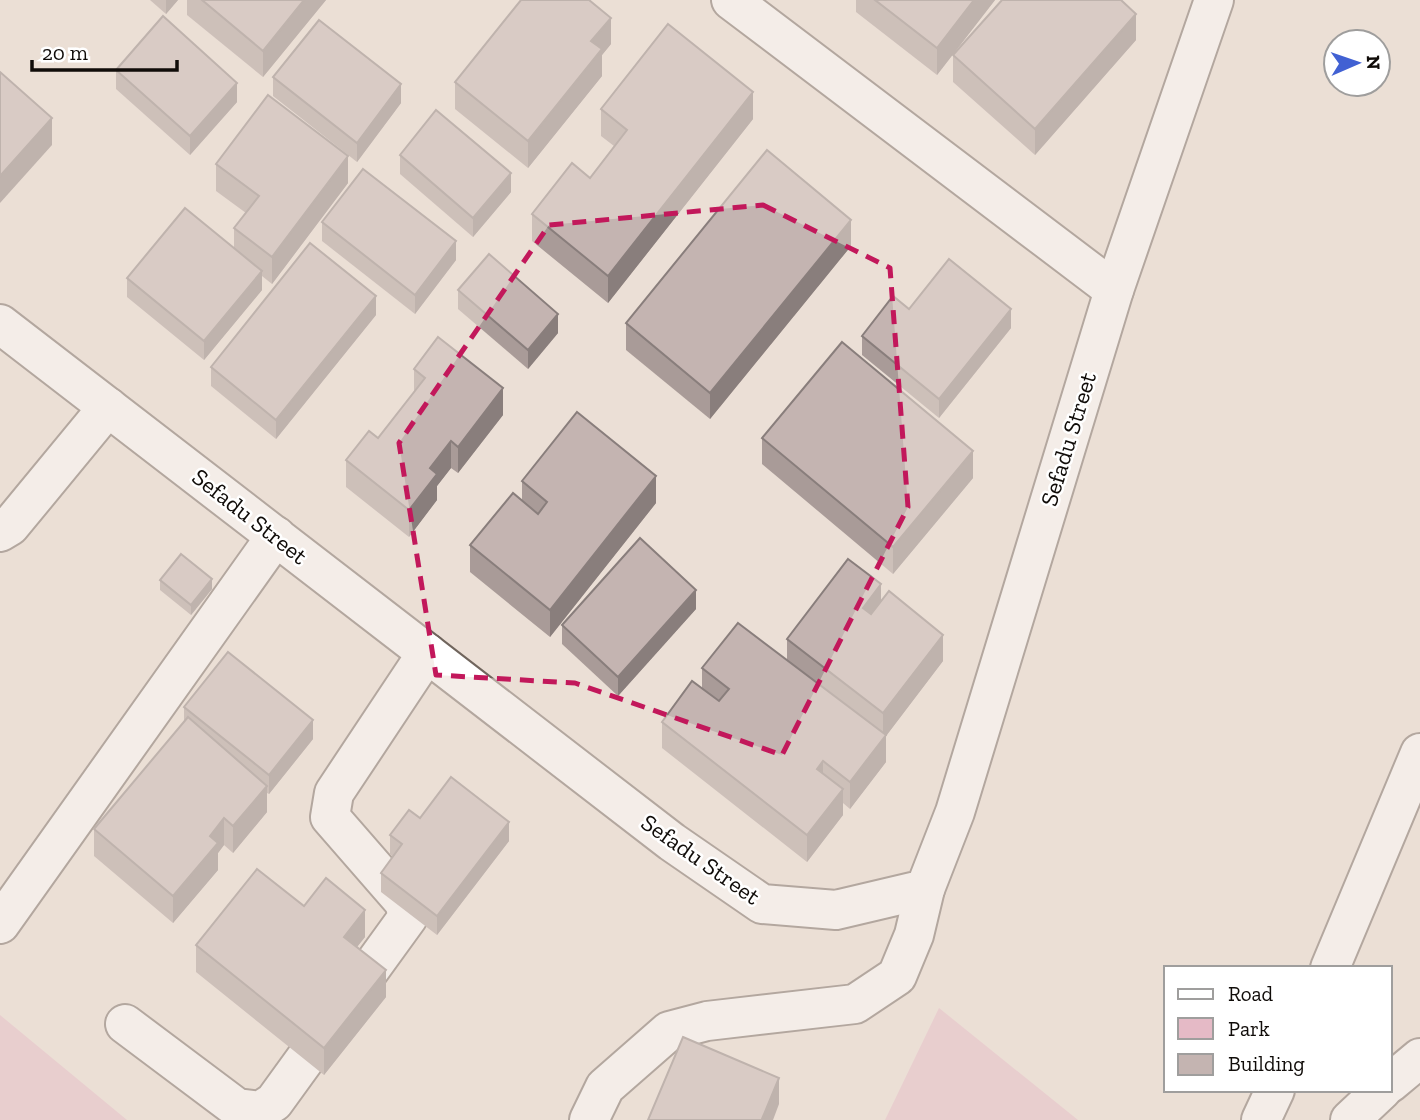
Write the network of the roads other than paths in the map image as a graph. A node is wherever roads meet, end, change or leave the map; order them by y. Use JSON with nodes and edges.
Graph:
{"nodes":[{"id":1,"x":731,"y":0,"type":"edge"},
{"id":2,"x":1214,"y":0,"type":"edge"},
{"id":3,"x":1114,"y":290,"type":"junction"},
{"id":4,"x":0,"y":324,"type":"edge"},
{"id":5,"x":108,"y":407,"type":"junction"},
{"id":6,"x":0,"y":533,"type":"edge"},
{"id":7,"x":276,"y":536,"type":"junction"},
{"id":8,"x":428,"y":653,"type":"junction"},
{"id":9,"x":1420,"y":753,"type":"edge"},
{"id":10,"x":925,"y":889,"type":"junction"},
{"id":11,"x":0,"y":924,"type":"edge"},
{"id":12,"x":1331,"y":966,"type":"edge"},
{"id":13,"x":125,"y":1024,"type":"dead end"},
{"id":14,"x":1420,"y":1058,"type":"edge"},
{"id":15,"x":1392,"y":1081,"type":"edge"},
{"id":16,"x":1274,"y":1092,"type":"edge"},
{"id":17,"x":1380,"y":1092,"type":"edge"},
{"id":18,"x":589,"y":1120,"type":"edge"},
{"id":19,"x":1261,"y":1120,"type":"edge"},
{"id":20,"x":1350,"y":1120,"type":"edge"}],
"edges":[{"from":1,"to":3,"type":"main road"},
{"from":2,"to":3,"type":"main road","name":"Sefadu Street"},
{"from":3,"to":10,"type":"main road","name":"Sefadu Street"},
{"from":4,"to":5,"type":"main road","name":"Sefadu Street"},
{"from":5,"to":6,"type":"main road"},
{"from":5,"to":7,"type":"main road","name":"Sefadu Street"},
{"from":7,"to":8,"type":"main road","name":"Sefadu Street"},
{"from":7,"to":11,"type":"main road"},
{"from":8,"to":10,"type":"main road","name":"Sefadu Street"},
{"from":8,"to":13,"type":"main road"},
{"from":9,"to":12,"type":"main road"},
{"from":10,"to":18,"type":"main road"},
{"from":14,"to":15,"type":"main road"},
{"from":16,"to":19,"type":"main road"},
{"from":17,"to":20,"type":"main road"}]}
